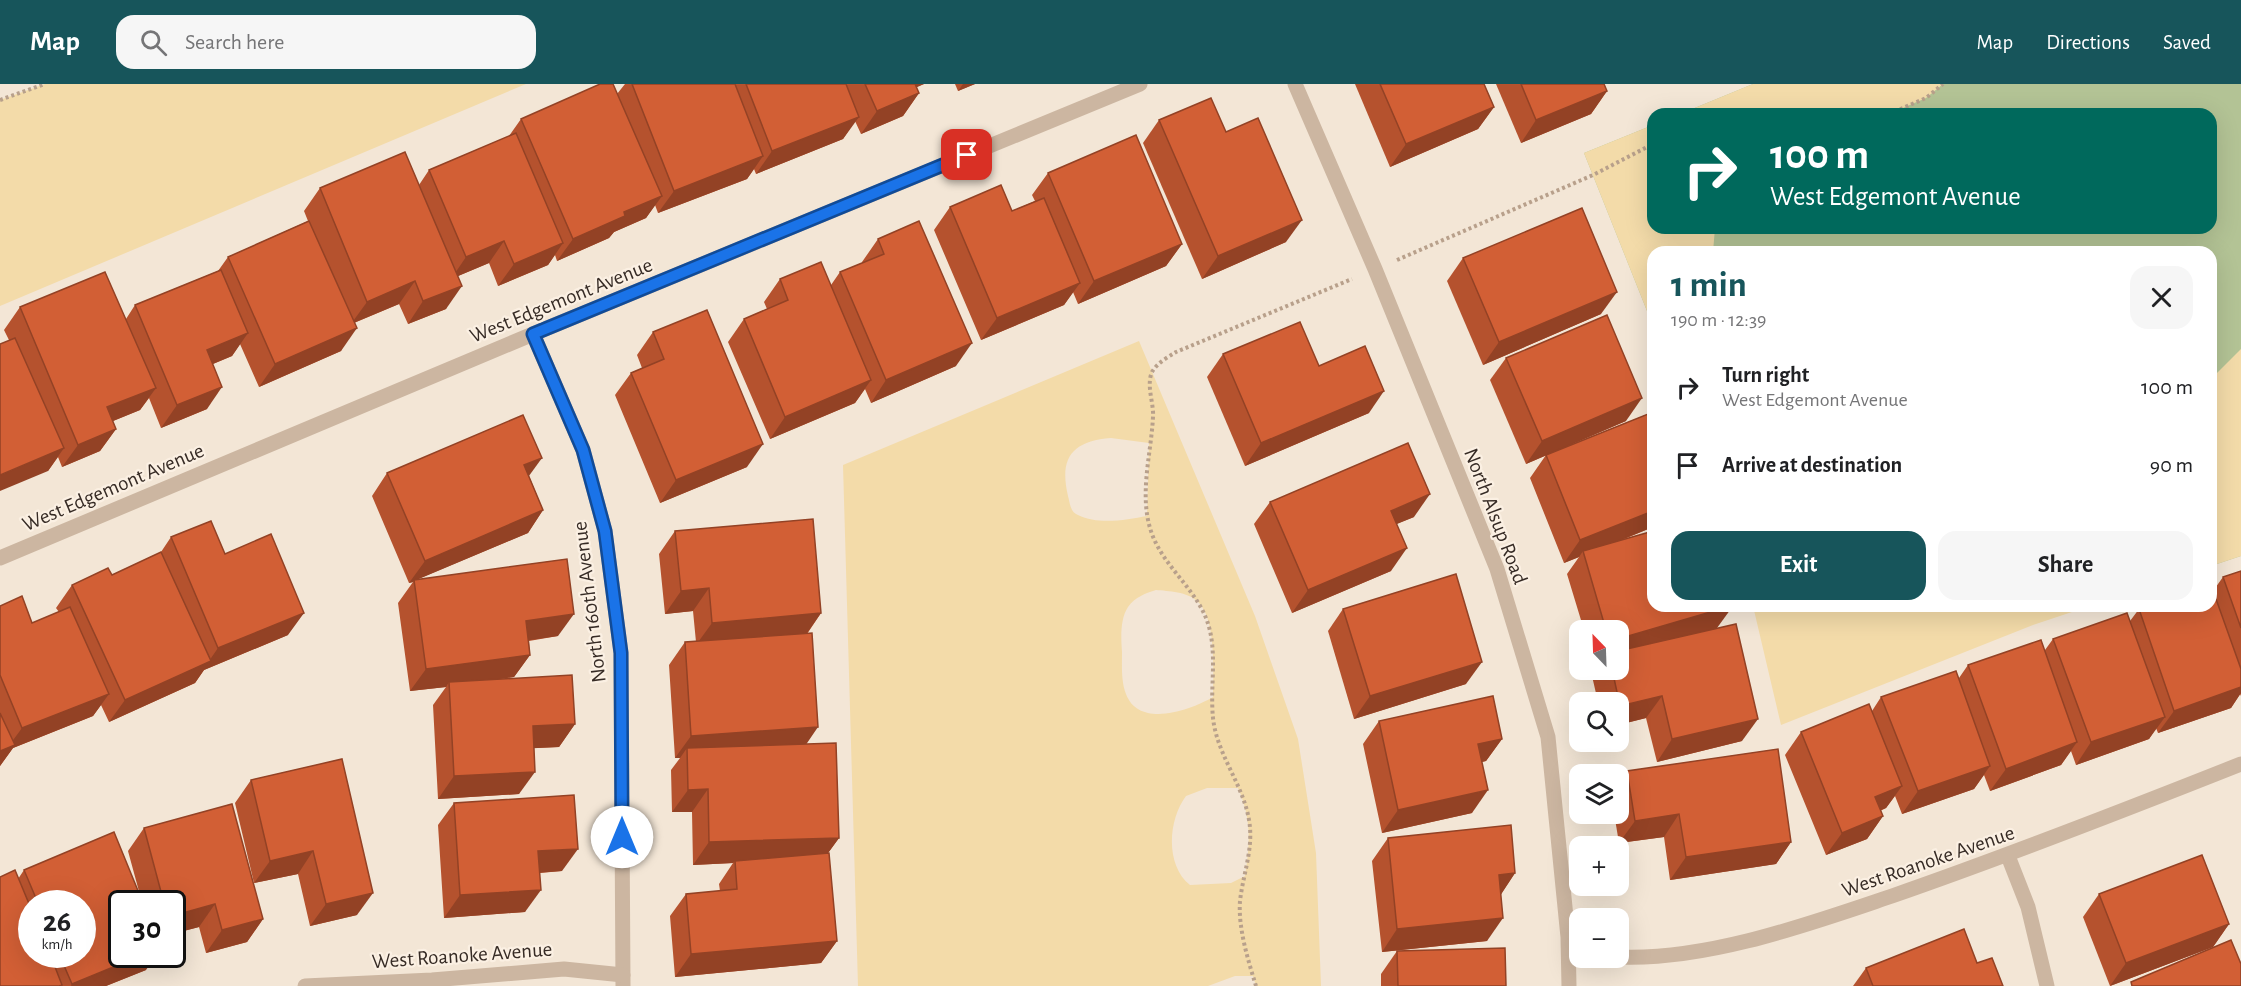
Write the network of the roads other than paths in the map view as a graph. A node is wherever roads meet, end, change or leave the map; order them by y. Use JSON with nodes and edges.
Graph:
{"nodes":[{"id":1,"x":1140,"y":84,"type":"edge"},
{"id":2,"x":1295,"y":84,"type":"edge"},
{"id":3,"x":533,"y":334,"type":"junction"},
{"id":4,"x":0,"y":558,"type":"edge"},
{"id":5,"x":2241,"y":764,"type":"edge"},
{"id":6,"x":2008,"y":856,"type":"junction"},
{"id":7,"x":1569,"y":913,"type":"edge"},
{"id":8,"x":1629,"y":956,"type":"edge"},
{"id":9,"x":1572,"y":968,"type":"edge"},
{"id":10,"x":623,"y":980,"type":"edge"},
{"id":11,"x":305,"y":986,"type":"edge"},
{"id":12,"x":1569,"y":986,"type":"edge"},
{"id":13,"x":2047,"y":986,"type":"edge"}],
"edges":[{"from":1,"to":3,"type":"street","name":"West Edgemont Avenue"},
{"from":2,"to":7,"type":"street","name":"North Alsup Road"},
{"from":3,"to":4,"type":"street","name":"West Edgemont Avenue"},
{"from":3,"to":10,"type":"street","name":"North 160th Avenue"},
{"from":5,"to":6,"type":"street","name":"West Roanoke Avenue"},
{"from":6,"to":8,"type":"street","name":"West Roanoke Avenue"},
{"from":6,"to":13,"type":"street"},
{"from":9,"to":12,"type":"street","name":"North Alsup Road"},
{"from":10,"to":11,"type":"street","name":"West Roanoke Avenue"}]}
